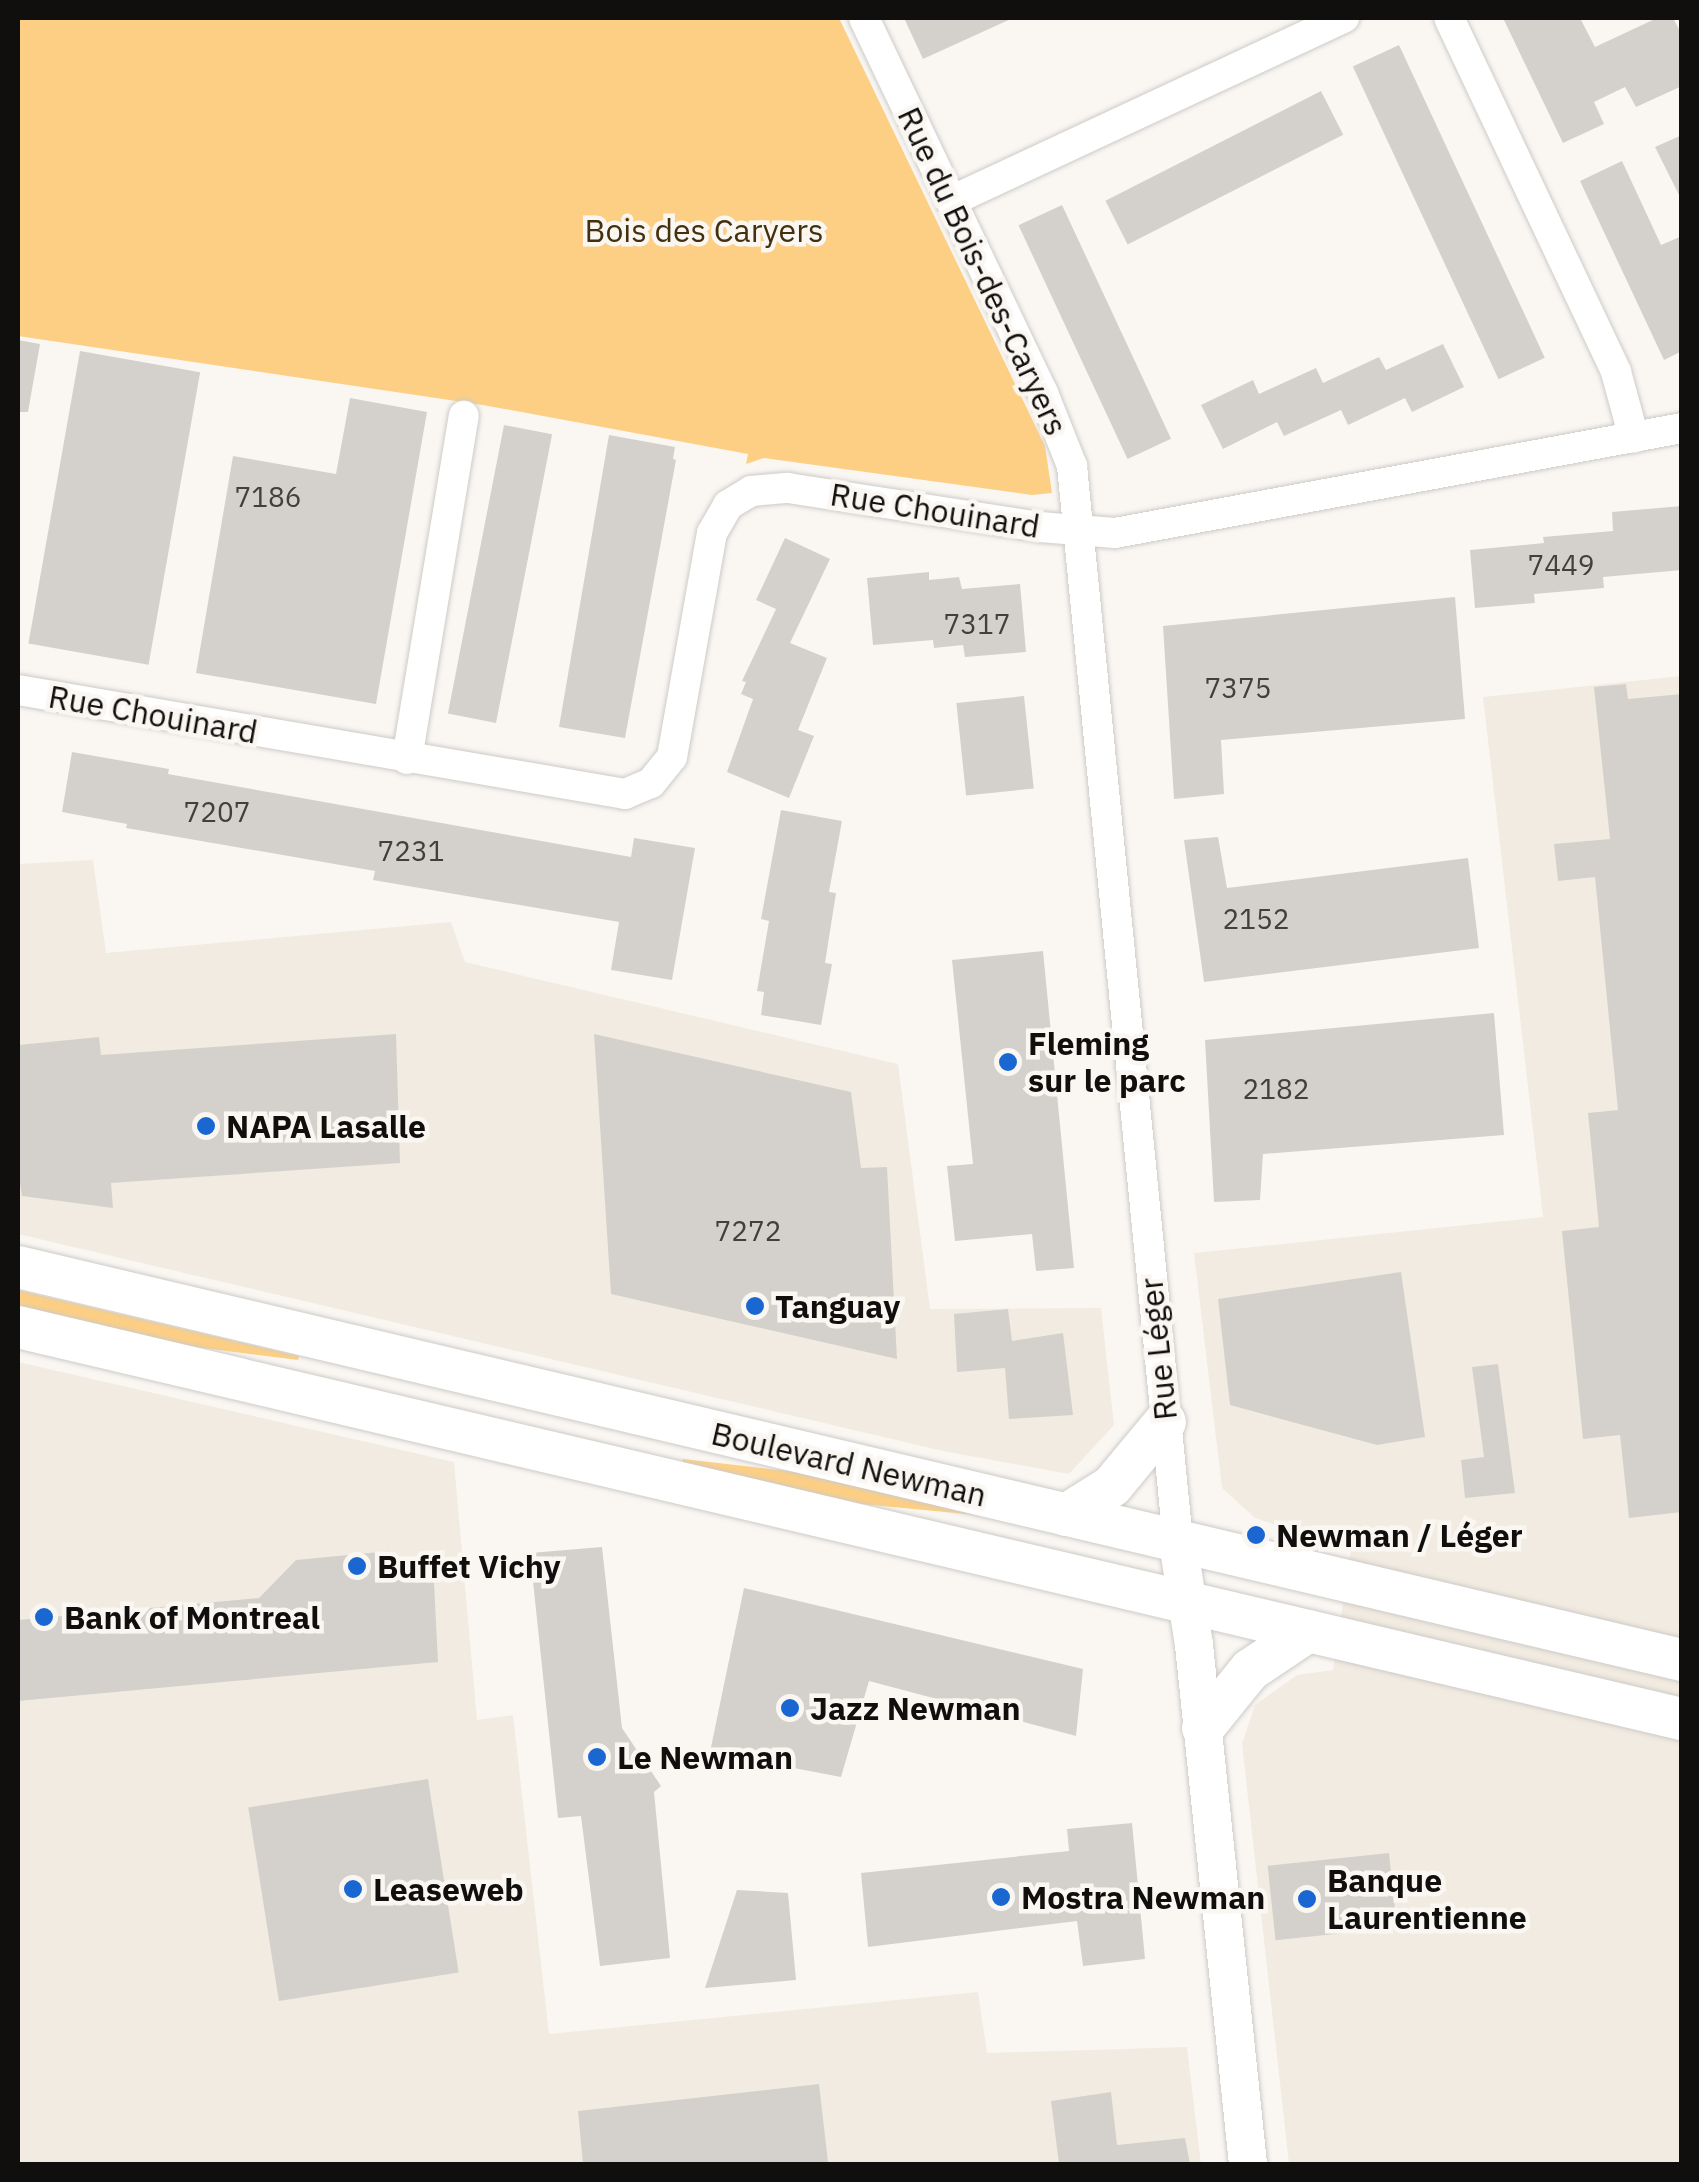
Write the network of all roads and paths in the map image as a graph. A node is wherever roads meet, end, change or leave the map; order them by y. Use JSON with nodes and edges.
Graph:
{"nodes":[{"id":1,"x":864,"y":18,"type":"edge"},
{"id":2,"x":1344,"y":18,"type":"edge"},
{"id":3,"x":1449,"y":18,"type":"edge"},
{"id":4,"x":951,"y":202,"type":"junction"},
{"id":5,"x":464,"y":416,"type":"dead end"},
{"id":6,"x":1682,"y":428,"type":"edge"},
{"id":7,"x":1634,"y":438,"type":"junction"},
{"id":8,"x":1078,"y":532,"type":"junction"},
{"id":9,"x":18,"y":690,"type":"edge"},
{"id":10,"x":406,"y":759,"type":"junction"},
{"id":11,"x":18,"y":1267,"type":"edge"},
{"id":12,"x":18,"y":1327,"type":"edge"},
{"id":13,"x":1164,"y":1422,"type":"junction"},
{"id":14,"x":1066,"y":1515,"type":"junction"},
{"id":15,"x":1178,"y":1542,"type":"junction"},
{"id":16,"x":1187,"y":1603,"type":"junction"},
{"id":17,"x":1308,"y":1631,"type":"junction"},
{"id":18,"x":1682,"y":1660,"type":"edge"},
{"id":19,"x":1682,"y":1719,"type":"edge"},
{"id":20,"x":1203,"y":1728,"type":"junction"},
{"id":21,"x":1248,"y":2164,"type":"edge"}],
"edges":[{"from":1,"to":4,"type":"street","name":"Rue du Bois-des-Caryers"},
{"from":2,"to":4,"type":"street"},
{"from":3,"to":7,"type":"street"},
{"from":4,"to":8,"type":"street","name":"Rue du Bois-des-Caryers"},
{"from":5,"to":10,"type":"street"},
{"from":6,"to":7,"type":"street","name":"Rue Chouinard"},
{"from":7,"to":8,"type":"street","name":"Rue Chouinard"},
{"from":8,"to":10,"type":"street","name":"Rue Chouinard"},
{"from":8,"to":13,"type":"street","name":"Rue Léger"},
{"from":9,"to":10,"type":"street","name":"Rue Chouinard"},
{"from":11,"to":14,"type":"main road","name":"Boulevard Newman"},
{"from":12,"to":16,"type":"main road","name":"Boulevard Newman"},
{"from":13,"to":14,"type":"main road"},
{"from":13,"to":15,"type":"street","name":"Rue Léger"},
{"from":14,"to":15,"type":"main road","name":"Boulevard Newman"},
{"from":15,"to":16,"type":"street","name":"Rue Léger"},
{"from":15,"to":18,"type":"main road","name":"Boulevard Newman"},
{"from":16,"to":17,"type":"main road","name":"Boulevard Newman"},
{"from":16,"to":20,"type":"street","name":"Rue Léger"},
{"from":17,"to":19,"type":"main road","name":"Boulevard Newman"},
{"from":17,"to":20,"type":"main road"},
{"from":20,"to":21,"type":"street","name":"Rue Léger"}]}
